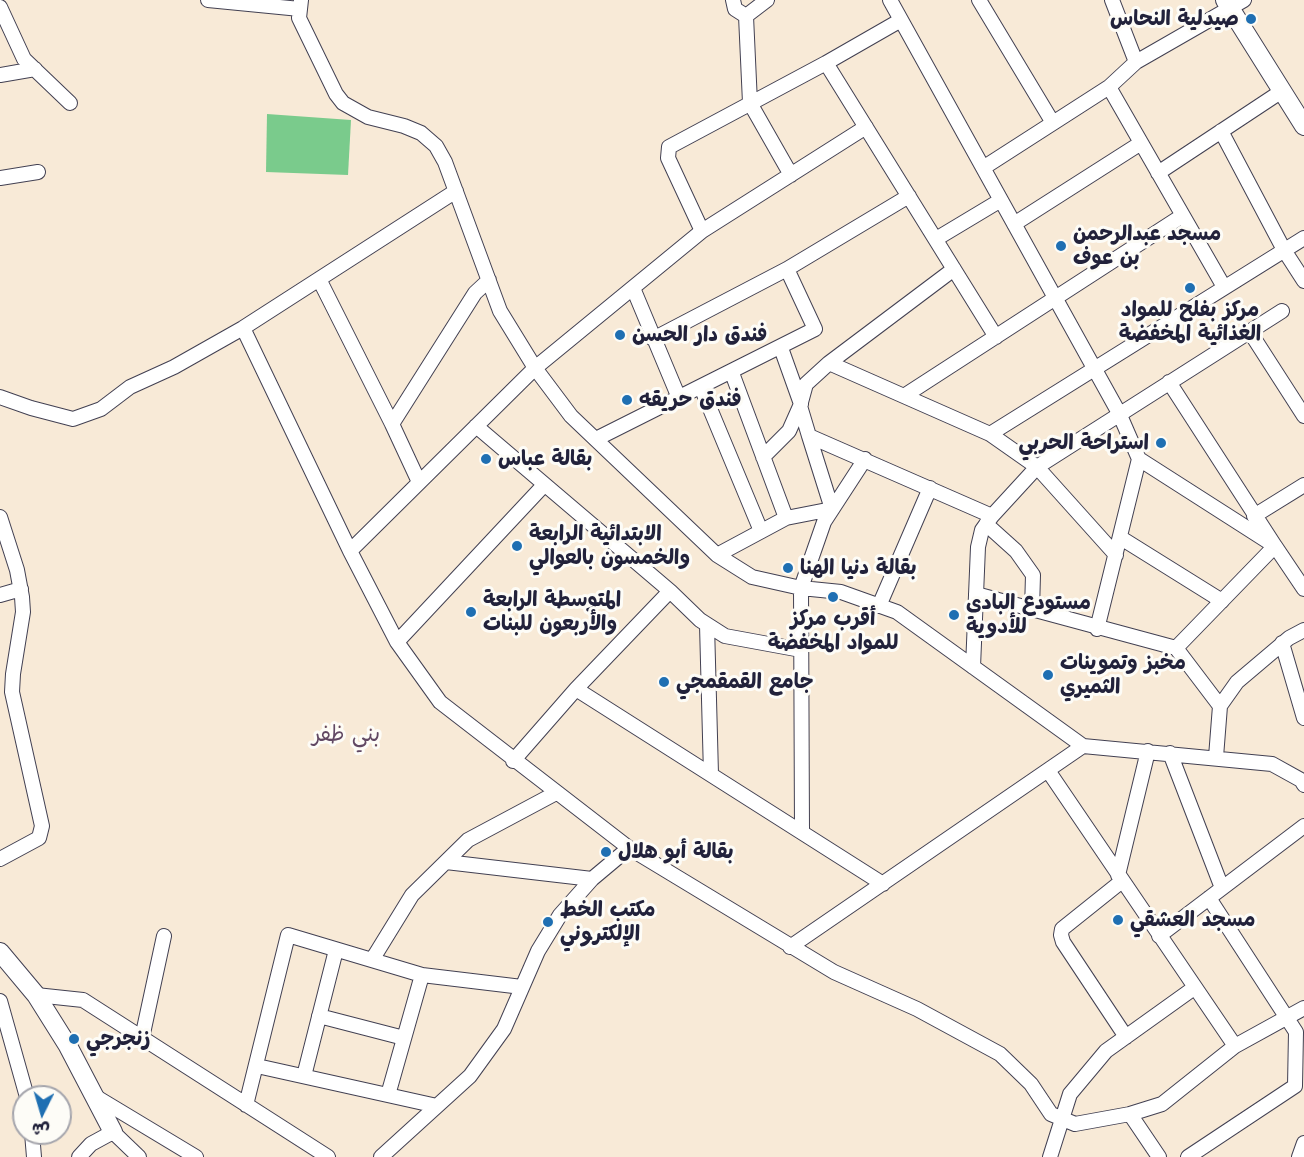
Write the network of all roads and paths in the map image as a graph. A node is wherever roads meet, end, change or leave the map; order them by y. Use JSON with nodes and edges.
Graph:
{"nodes":[{"id":1,"x":6,"y":0,"type":"edge"},
{"id":2,"x":208,"y":0,"type":"edge"},
{"id":3,"x":733,"y":0,"type":"edge"},
{"id":4,"x":767,"y":0,"type":"edge"},
{"id":5,"x":890,"y":0,"type":"edge"},
{"id":6,"x":979,"y":0,"type":"edge"},
{"id":7,"x":1112,"y":0,"type":"edge"},
{"id":8,"x":1233,"y":3,"type":"edge"},
{"id":9,"x":301,"y":4,"type":"edge"},
{"id":10,"x":0,"y":6,"type":"edge"},
{"id":11,"x":747,"y":16,"type":"junction"},
{"id":12,"x":901,"y":20,"type":"junction"},
{"id":13,"x":1136,"y":62,"type":"junction"},
{"id":14,"x":826,"y":63,"type":"junction"},
{"id":15,"x":34,"y":69,"type":"junction"},
{"id":16,"x":0,"y":75,"type":"edge"},
{"id":17,"x":1109,"y":87,"type":"junction"},
{"id":18,"x":1282,"y":91,"type":"junction"},
{"id":19,"x":70,"y":103,"type":"dead end"},
{"id":20,"x":750,"y":103,"type":"junction"},
{"id":21,"x":1302,"y":117,"type":"edge"},
{"id":22,"x":1053,"y":123,"type":"junction"},
{"id":23,"x":866,"y":127,"type":"junction"},
{"id":24,"x":1221,"y":131,"type":"junction"},
{"id":25,"x":1141,"y":143,"type":"junction"},
{"id":26,"x":983,"y":168,"type":"junction"},
{"id":27,"x":38,"y":172,"type":"dead end"},
{"id":28,"x":1158,"y":173,"type":"junction"},
{"id":29,"x":790,"y":175,"type":"junction"},
{"id":30,"x":0,"y":178,"type":"edge"},
{"id":31,"x":456,"y":191,"type":"junction"},
{"id":32,"x":909,"y":196,"type":"junction"},
{"id":33,"x":1000,"y":200,"type":"junction"},
{"id":34,"x":1182,"y":216,"type":"junction"},
{"id":35,"x":1014,"y":224,"type":"junction"},
{"id":36,"x":702,"y":231,"type":"junction"},
{"id":37,"x":1304,"y":238,"type":"edge"},
{"id":38,"x":936,"y":239,"type":"junction"},
{"id":39,"x":1284,"y":250,"type":"junction"},
{"id":40,"x":788,"y":269,"type":"junction"},
{"id":41,"x":954,"y":269,"type":"junction"},
{"id":42,"x":319,"y":279,"type":"junction"},
{"id":43,"x":489,"y":280,"type":"junction"},
{"id":44,"x":1304,"y":281,"type":"edge"},
{"id":45,"x":1224,"y":287,"type":"junction"},
{"id":46,"x":633,"y":288,"type":"junction"},
{"id":47,"x":1055,"y":299,"type":"junction"},
{"id":48,"x":1282,"y":311,"type":"dead end"},
{"id":49,"x":243,"y":328,"type":"junction"},
{"id":50,"x":1250,"y":332,"type":"junction"},
{"id":51,"x":996,"y":337,"type":"junction"},
{"id":52,"x":653,"y":339,"type":"junction"},
{"id":53,"x":781,"y":348,"type":"junction"},
{"id":54,"x":829,"y":363,"type":"junction"},
{"id":55,"x":535,"y":368,"type":"junction"},
{"id":56,"x":1094,"y":369,"type":"junction"},
{"id":57,"x":732,"y":373,"type":"junction"},
{"id":58,"x":1169,"y":382,"type":"junction"},
{"id":59,"x":701,"y":387,"type":"junction"},
{"id":60,"x":0,"y":396,"type":"edge"},
{"id":61,"x":904,"y":396,"type":"junction"},
{"id":62,"x":679,"y":398,"type":"junction"},
{"id":63,"x":801,"y":404,"type":"junction"},
{"id":64,"x":1119,"y":413,"type":"junction"},
{"id":65,"x":1304,"y":417,"type":"edge"},
{"id":66,"x":392,"y":424,"type":"junction"},
{"id":67,"x":476,"y":426,"type":"junction"},
{"id":68,"x":990,"y":434,"type":"junction"},
{"id":69,"x":809,"y":436,"type":"junction"},
{"id":70,"x":597,"y":440,"type":"junction"},
{"id":71,"x":764,"y":457,"type":"junction"},
{"id":72,"x":865,"y":459,"type":"junction"},
{"id":73,"x":1139,"y":459,"type":"junction"},
{"id":74,"x":1037,"y":467,"type":"junction"},
{"id":75,"x":419,"y":482,"type":"junction"},
{"id":76,"x":544,"y":485,"type":"junction"},
{"id":77,"x":1304,"y":485,"type":"edge"},
{"id":78,"x":930,"y":488,"type":"junction"},
{"id":79,"x":832,"y":509,"type":"junction"},
{"id":80,"x":1254,"y":516,"type":"junction"},
{"id":81,"x":0,"y":517,"type":"edge"},
{"id":82,"x":786,"y":518,"type":"junction"},
{"id":83,"x":989,"y":520,"type":"junction"},
{"id":84,"x":761,"y":531,"type":"junction"},
{"id":85,"x":1121,"y":538,"type":"junction"},
{"id":86,"x":1275,"y":546,"type":"junction"},
{"id":87,"x":350,"y":551,"type":"junction"},
{"id":88,"x":717,"y":555,"type":"junction"},
{"id":89,"x":1116,"y":555,"type":"junction"},
{"id":90,"x":801,"y":588,"type":"junction"},
{"id":91,"x":21,"y":589,"type":"junction"},
{"id":92,"x":1304,"y":589,"type":"edge"},
{"id":93,"x":670,"y":591,"type":"junction"},
{"id":94,"x":976,"y":594,"type":"junction"},
{"id":95,"x":0,"y":595,"type":"edge"},
{"id":96,"x":1222,"y":601,"type":"junction"},
{"id":97,"x":879,"y":606,"type":"junction"},
{"id":98,"x":1032,"y":610,"type":"junction"},
{"id":99,"x":708,"y":625,"type":"junction"},
{"id":100,"x":1097,"y":629,"type":"junction"},
{"id":101,"x":1304,"y":630,"type":"edge"},
{"id":102,"x":397,"y":642,"type":"junction"},
{"id":103,"x":1282,"y":643,"type":"junction"},
{"id":104,"x":1176,"y":648,"type":"junction"},
{"id":105,"x":801,"y":650,"type":"junction"},
{"id":106,"x":973,"y":667,"type":"junction"},
{"id":107,"x":576,"y":689,"type":"junction"},
{"id":108,"x":1220,"y":706,"type":"junction"},
{"id":109,"x":1304,"y":718,"type":"edge"},
{"id":110,"x":1083,"y":746,"type":"junction"},
{"id":111,"x":1148,"y":751,"type":"junction"},
{"id":112,"x":1170,"y":753,"type":"junction"},
{"id":113,"x":1216,"y":757,"type":"junction"},
{"id":114,"x":513,"y":761,"type":"junction"},
{"id":115,"x":1049,"y":772,"type":"junction"},
{"id":116,"x":711,"y":774,"type":"junction"},
{"id":117,"x":1304,"y":785,"type":"edge"},
{"id":118,"x":556,"y":793,"type":"junction"},
{"id":119,"x":1304,"y":826,"type":"edge"},
{"id":120,"x":802,"y":831,"type":"junction"},
{"id":121,"x":629,"y":848,"type":"junction"},
{"id":122,"x":0,"y":859,"type":"edge"},
{"id":123,"x":446,"y":862,"type":"junction"},
{"id":124,"x":1120,"y":878,"type":"junction"},
{"id":125,"x":592,"y":879,"type":"junction"},
{"id":126,"x":883,"y":884,"type":"junction"},
{"id":127,"x":1222,"y":888,"type":"junction"},
{"id":128,"x":1209,"y":898,"type":"junction"},
{"id":129,"x":164,"y":936,"type":"dead end"},
{"id":130,"x":1159,"y":936,"type":"junction"},
{"id":131,"x":790,"y":947,"type":"junction"},
{"id":132,"x":336,"y":950,"type":"junction"},
{"id":133,"x":0,"y":952,"type":"edge"},
{"id":134,"x":372,"y":960,"type":"junction"},
{"id":135,"x":422,"y":975,"type":"junction"},
{"id":136,"x":522,"y":987,"type":"junction"},
{"id":137,"x":1194,"y":987,"type":"junction"},
{"id":138,"x":36,"y":995,"type":"junction"},
{"id":139,"x":0,"y":1001,"type":"edge"},
{"id":140,"x":1304,"y":1008,"type":"edge"},
{"id":141,"x":319,"y":1016,"type":"junction"},
{"id":142,"x":1287,"y":1019,"type":"junction"},
{"id":143,"x":1300,"y":1032,"type":"edge"},
{"id":144,"x":1126,"y":1037,"type":"junction"},
{"id":145,"x":141,"y":1038,"type":"junction"},
{"id":146,"x":404,"y":1038,"type":"junction"},
{"id":147,"x":1234,"y":1046,"type":"junction"},
{"id":148,"x":257,"y":1066,"type":"junction"},
{"id":149,"x":304,"y":1076,"type":"junction"},
{"id":150,"x":24,"y":1085,"type":"edge"},
{"id":151,"x":1300,"y":1088,"type":"edge"},
{"id":152,"x":93,"y":1095,"type":"junction"},
{"id":153,"x":388,"y":1095,"type":"junction"},
{"id":154,"x":246,"y":1105,"type":"junction"},
{"id":155,"x":437,"y":1106,"type":"junction"},
{"id":156,"x":1130,"y":1114,"type":"junction"},
{"id":157,"x":1062,"y":1119,"type":"junction"},
{"id":158,"x":113,"y":1132,"type":"junction"},
{"id":159,"x":1304,"y":1143,"type":"edge"},
{"id":160,"x":320,"y":1155,"type":"edge"},
{"id":161,"x":79,"y":1157,"type":"edge"},
{"id":162,"x":139,"y":1157,"type":"edge"},
{"id":163,"x":196,"y":1157,"type":"edge"},
{"id":164,"x":381,"y":1157,"type":"edge"},
{"id":165,"x":1050,"y":1157,"type":"edge"},
{"id":166,"x":1159,"y":1157,"type":"edge"},
{"id":167,"x":1188,"y":1157,"type":"edge"},
{"id":168,"x":1299,"y":1157,"type":"edge"}],
"edges":[{"from":1,"to":10,"type":"street"},
{"from":2,"to":9,"type":"street"},
{"from":3,"to":11,"type":"street"},
{"from":4,"to":11,"type":"street"},
{"from":5,"to":12,"type":"street"},
{"from":6,"to":22,"type":"street"},
{"from":7,"to":13,"type":"street"},
{"from":8,"to":13,"type":"street"},
{"from":8,"to":18,"type":"main road"},
{"from":9,"to":31,"type":"street"},
{"from":10,"to":15,"type":"street"},
{"from":11,"to":20,"type":"street"},
{"from":12,"to":14,"type":"street"},
{"from":12,"to":26,"type":"street"},
{"from":13,"to":17,"type":"street"},
{"from":14,"to":20,"type":"street"},
{"from":14,"to":23,"type":"street"},
{"from":15,"to":16,"type":"street"},
{"from":15,"to":19,"type":"street"},
{"from":17,"to":22,"type":"street"},
{"from":17,"to":25,"type":"street"},
{"from":18,"to":21,"type":"main road"},
{"from":18,"to":24,"type":"street"},
{"from":20,"to":29,"type":"street"},
{"from":20,"to":36,"type":"street"},
{"from":22,"to":26,"type":"street"},
{"from":23,"to":29,"type":"street"},
{"from":23,"to":32,"type":"street"},
{"from":24,"to":28,"type":"street"},
{"from":24,"to":39,"type":"street"},
{"from":25,"to":28,"type":"street"},
{"from":25,"to":35,"type":"street"},
{"from":26,"to":33,"type":"street"},
{"from":27,"to":30,"type":"street"},
{"from":28,"to":34,"type":"street"},
{"from":29,"to":36,"type":"street"},
{"from":31,"to":42,"type":"street"},
{"from":31,"to":43,"type":"street"},
{"from":32,"to":38,"type":"street"},
{"from":32,"to":40,"type":"street"},
{"from":33,"to":35,"type":"street"},
{"from":33,"to":38,"type":"street"},
{"from":34,"to":45,"type":"street"},
{"from":34,"to":47,"type":"street"},
{"from":35,"to":47,"type":"street"},
{"from":36,"to":46,"type":"street"},
{"from":37,"to":39,"type":"street"},
{"from":38,"to":41,"type":"street"},
{"from":39,"to":44,"type":"street"},
{"from":39,"to":45,"type":"street"},
{"from":40,"to":52,"type":"street"},
{"from":40,"to":53,"type":"street"},
{"from":41,"to":51,"type":"street"},
{"from":41,"to":54,"type":"street"},
{"from":42,"to":49,"type":"street"},
{"from":42,"to":66,"type":"street"},
{"from":43,"to":55,"type":"street"},
{"from":43,"to":66,"type":"street"},
{"from":45,"to":56,"type":"street"},
{"from":46,"to":52,"type":"street"},
{"from":46,"to":55,"type":"street"},
{"from":47,"to":51,"type":"street"},
{"from":47,"to":56,"type":"street"},
{"from":48,"to":50,"type":"street"},
{"from":49,"to":60,"type":"street"},
{"from":49,"to":87,"type":"street"},
{"from":50,"to":58,"type":"street"},
{"from":50,"to":65,"type":"street"},
{"from":51,"to":61,"type":"street"},
{"from":52,"to":62,"type":"street"},
{"from":53,"to":57,"type":"street"},
{"from":53,"to":63,"type":"street"},
{"from":54,"to":61,"type":"street"},
{"from":54,"to":63,"type":"street"},
{"from":55,"to":67,"type":"street"},
{"from":55,"to":70,"type":"street"},
{"from":56,"to":64,"type":"street"},
{"from":56,"to":68,"type":"street"},
{"from":57,"to":59,"type":"street"},
{"from":57,"to":71,"type":"street"},
{"from":58,"to":64,"type":"street"},
{"from":58,"to":80,"type":"street"},
{"from":59,"to":62,"type":"street"},
{"from":59,"to":84,"type":"street"},
{"from":61,"to":68,"type":"street"},
{"from":62,"to":70,"type":"street"},
{"from":63,"to":69,"type":"street"},
{"from":63,"to":71,"type":"street"},
{"from":64,"to":73,"type":"street"},
{"from":64,"to":74,"type":"street"},
{"from":66,"to":75,"type":"street"},
{"from":67,"to":75,"type":"street"},
{"from":67,"to":76,"type":"street"},
{"from":68,"to":74,"type":"street"},
{"from":69,"to":72,"type":"street"},
{"from":69,"to":79,"type":"street"},
{"from":70,"to":88,"type":"street"},
{"from":71,"to":82,"type":"street"},
{"from":72,"to":78,"type":"street"},
{"from":72,"to":79,"type":"street"},
{"from":73,"to":85,"type":"street"},
{"from":73,"to":86,"type":"street"},
{"from":74,"to":83,"type":"street"},
{"from":74,"to":89,"type":"street"},
{"from":75,"to":87,"type":"street"},
{"from":76,"to":93,"type":"street"},
{"from":76,"to":102,"type":"street"},
{"from":77,"to":80,"type":"street"},
{"from":78,"to":83,"type":"street"},
{"from":78,"to":97,"type":"street"},
{"from":79,"to":82,"type":"street"},
{"from":79,"to":90,"type":"street"},
{"from":80,"to":86,"type":"street"},
{"from":81,"to":91,"type":"street"},
{"from":82,"to":84,"type":"street"},
{"from":83,"to":94,"type":"street"},
{"from":83,"to":98,"type":"street"},
{"from":84,"to":88,"type":"street"},
{"from":85,"to":89,"type":"street"},
{"from":85,"to":96,"type":"street"},
{"from":86,"to":92,"type":"street"},
{"from":86,"to":96,"type":"street"},
{"from":87,"to":102,"type":"street"},
{"from":88,"to":90,"type":"street"},
{"from":89,"to":100,"type":"street"},
{"from":90,"to":97,"type":"street"},
{"from":90,"to":105,"type":"street"},
{"from":91,"to":95,"type":"street"},
{"from":91,"to":122,"type":"street"},
{"from":93,"to":99,"type":"street"},
{"from":93,"to":107,"type":"street"},
{"from":94,"to":98,"type":"street"},
{"from":94,"to":106,"type":"street"},
{"from":96,"to":104,"type":"street"},
{"from":97,"to":106,"type":"street"},
{"from":98,"to":100,"type":"street"},
{"from":99,"to":105,"type":"street"},
{"from":99,"to":116,"type":"street"},
{"from":100,"to":104,"type":"street"},
{"from":101,"to":103,"type":"street"},
{"from":102,"to":114,"type":"street"},
{"from":103,"to":108,"type":"street"},
{"from":103,"to":109,"type":"street"},
{"from":104,"to":108,"type":"street"},
{"from":105,"to":120,"type":"street"},
{"from":106,"to":110,"type":"street"},
{"from":107,"to":114,"type":"street"},
{"from":107,"to":116,"type":"street"},
{"from":108,"to":113,"type":"street"},
{"from":110,"to":111,"type":"street"},
{"from":110,"to":115,"type":"street"},
{"from":111,"to":112,"type":"street"},
{"from":111,"to":124,"type":"street"},
{"from":112,"to":113,"type":"street"},
{"from":112,"to":127,"type":"street"},
{"from":113,"to":117,"type":"street"},
{"from":114,"to":118,"type":"street"},
{"from":115,"to":124,"type":"street"},
{"from":115,"to":126,"type":"street"},
{"from":116,"to":120,"type":"street"},
{"from":118,"to":121,"type":"street"},
{"from":118,"to":123,"type":"street"},
{"from":119,"to":127,"type":"street"},
{"from":120,"to":126,"type":"street"},
{"from":121,"to":125,"type":"street"},
{"from":121,"to":131,"type":"street"},
{"from":123,"to":125,"type":"street"},
{"from":123,"to":134,"type":"street"},
{"from":124,"to":130,"type":"street"},
{"from":124,"to":144,"type":"street"},
{"from":125,"to":136,"type":"street"},
{"from":126,"to":131,"type":"street"},
{"from":127,"to":128,"type":"street"},
{"from":128,"to":130,"type":"street"},
{"from":128,"to":142,"type":"street"},
{"from":129,"to":145,"type":"street"},
{"from":130,"to":137,"type":"street"},
{"from":131,"to":157,"type":"street"},
{"from":132,"to":134,"type":"street"},
{"from":132,"to":141,"type":"street"},
{"from":132,"to":148,"type":"street"},
{"from":133,"to":138,"type":"main road"},
{"from":134,"to":135,"type":"street"},
{"from":135,"to":136,"type":"street"},
{"from":135,"to":146,"type":"street"},
{"from":136,"to":155,"type":"street"},
{"from":137,"to":144,"type":"street"},
{"from":137,"to":147,"type":"street"},
{"from":138,"to":145,"type":"street"},
{"from":138,"to":152,"type":"main road"},
{"from":139,"to":150,"type":"street"},
{"from":140,"to":142,"type":"street"},
{"from":141,"to":146,"type":"street"},
{"from":141,"to":149,"type":"street"},
{"from":142,"to":143,"type":"street"},
{"from":142,"to":147,"type":"street"},
{"from":143,"to":151,"type":"street"},
{"from":144,"to":157,"type":"street"},
{"from":145,"to":154,"type":"street"},
{"from":146,"to":153,"type":"street"},
{"from":147,"to":156,"type":"street"},
{"from":148,"to":149,"type":"street"},
{"from":148,"to":154,"type":"street"},
{"from":149,"to":153,"type":"street"},
{"from":151,"to":167,"type":"street"},
{"from":152,"to":158,"type":"main road"},
{"from":152,"to":163,"type":"street"},
{"from":153,"to":155,"type":"street"},
{"from":154,"to":160,"type":"street"},
{"from":155,"to":164,"type":"street"},
{"from":156,"to":157,"type":"street"},
{"from":156,"to":166,"type":"street"},
{"from":157,"to":165,"type":"street"},
{"from":158,"to":161,"type":"street"},
{"from":158,"to":162,"type":"street"},
{"from":159,"to":168,"type":"street"}]}
